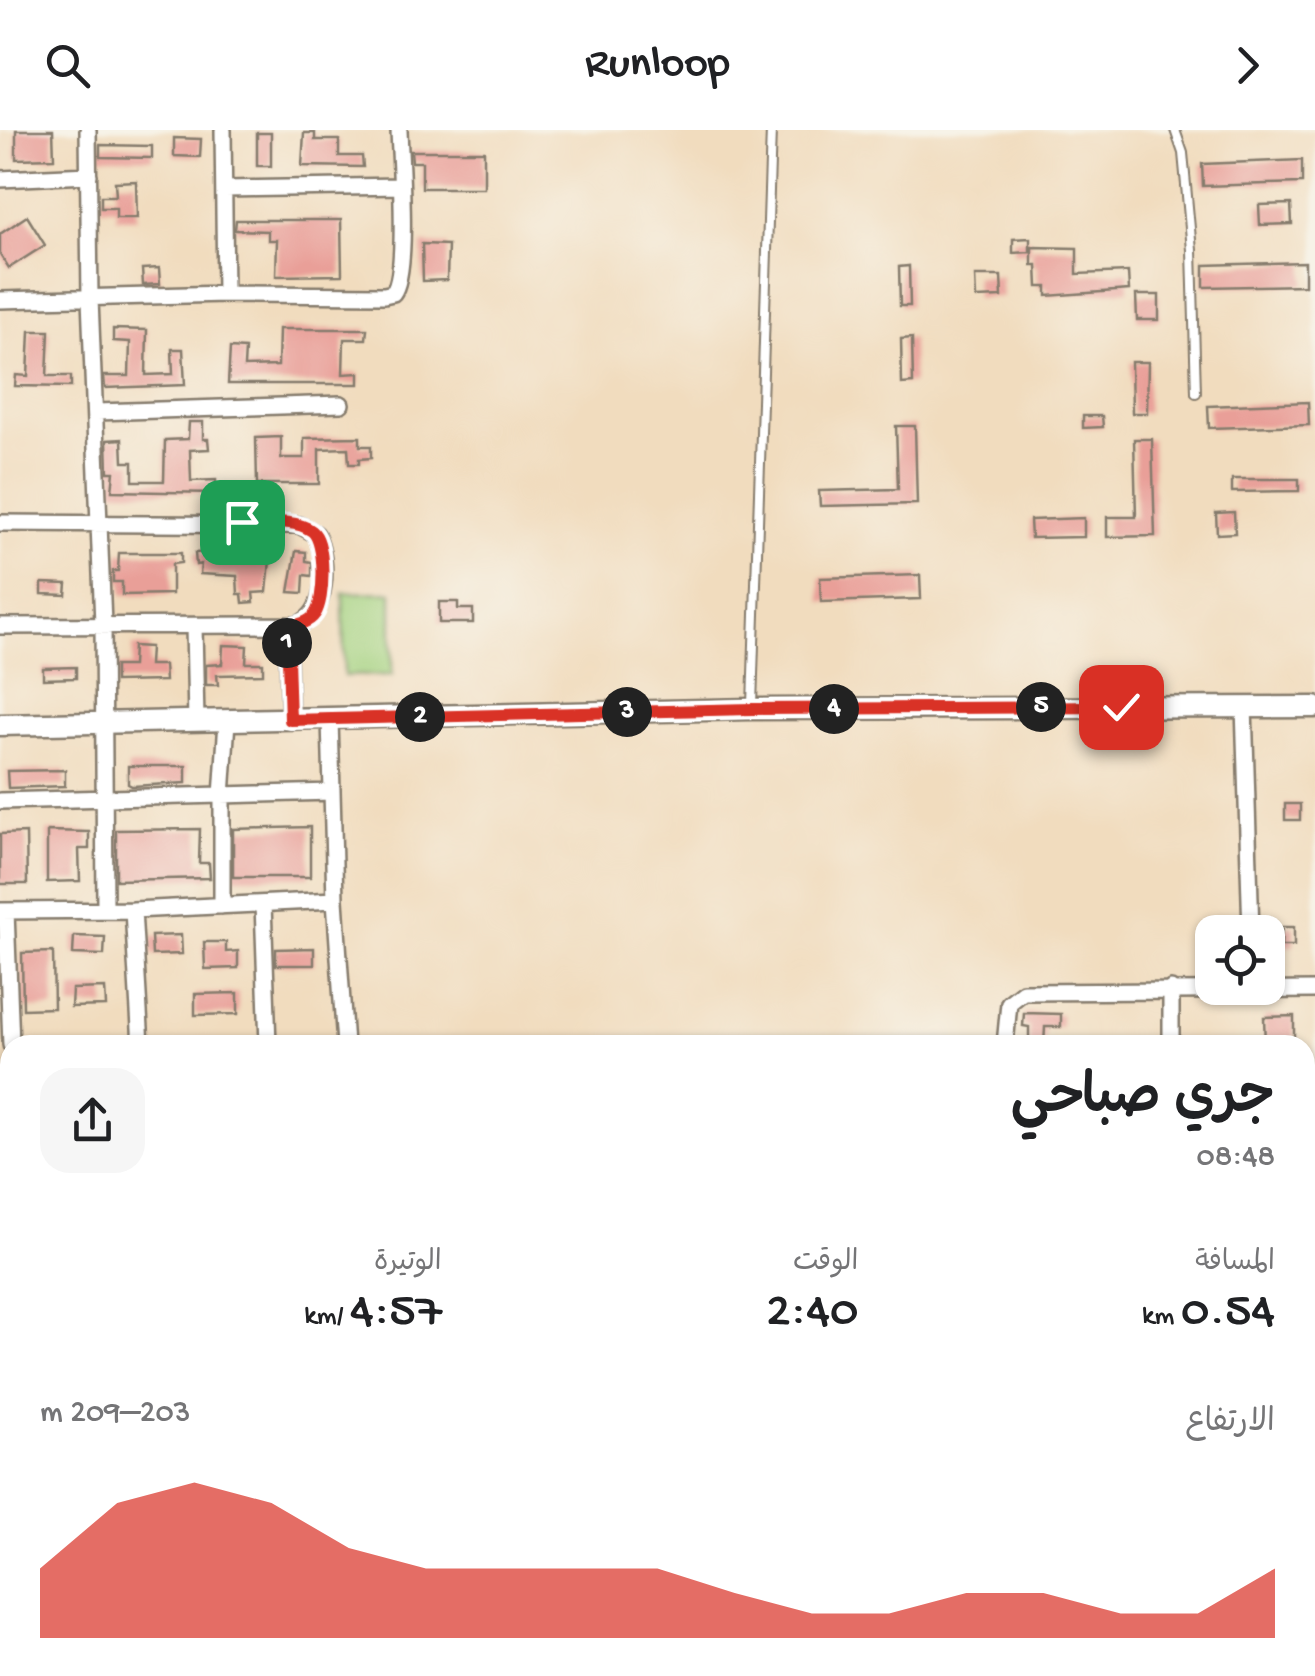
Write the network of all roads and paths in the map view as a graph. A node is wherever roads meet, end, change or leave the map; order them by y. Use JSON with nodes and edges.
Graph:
{"nodes":[{"id":1,"x":88,"y":130,"type":"edge"},
{"id":2,"x":223,"y":130,"type":"edge"},
{"id":3,"x":399,"y":130,"type":"edge"},
{"id":4,"x":771,"y":130,"type":"edge"},
{"id":5,"x":1176,"y":130,"type":"edge"},
{"id":6,"x":88,"y":175,"type":"junction"},
{"id":7,"x":0,"y":179,"type":"edge"},
{"id":8,"x":401,"y":186,"type":"junction"},
{"id":9,"x":225,"y":189,"type":"junction"},
{"id":10,"x":225,"y":294,"type":"junction"},
{"id":11,"x":90,"y":299,"type":"junction"},
{"id":12,"x":0,"y":300,"type":"edge"},
{"id":13,"x":1196,"y":394,"type":"dead end"},
{"id":14,"x":341,"y":404,"type":"dead end"},
{"id":15,"x":97,"y":412,"type":"junction"},
{"id":16,"x":100,"y":522,"type":"junction"},
{"id":17,"x":0,"y":523,"type":"edge"},
{"id":18,"x":103,"y":624,"type":"junction"},
{"id":19,"x":0,"y":626,"type":"edge"},
{"id":20,"x":194,"y":626,"type":"junction"},
{"id":21,"x":287,"y":627,"type":"junction"},
{"id":22,"x":1244,"y":706,"type":"junction"},
{"id":23,"x":1315,"y":707,"type":"edge"},
{"id":24,"x":752,"y":709,"type":"junction"},
{"id":25,"x":330,"y":719,"type":"junction"},
{"id":26,"x":290,"y":720,"type":"junction"},
{"id":27,"x":196,"y":722,"type":"junction"},
{"id":28,"x":227,"y":722,"type":"junction"},
{"id":29,"x":103,"y":724,"type":"junction"},
{"id":30,"x":0,"y":725,"type":"edge"},
{"id":31,"x":332,"y":792,"type":"junction"},
{"id":32,"x":222,"y":796,"type":"junction"},
{"id":33,"x":103,"y":800,"type":"junction"},
{"id":34,"x":0,"y":801,"type":"edge"},
{"id":35,"x":335,"y":900,"type":"junction"},
{"id":36,"x":263,"y":904,"type":"junction"},
{"id":37,"x":222,"y":906,"type":"junction"},
{"id":38,"x":104,"y":908,"type":"junction"},
{"id":39,"x":133,"y":910,"type":"junction"},
{"id":40,"x":3,"y":911,"type":"edge"},
{"id":41,"x":1250,"y":915,"type":"edge"},
{"id":42,"x":1171,"y":989,"type":"junction"},
{"id":43,"x":1195,"y":989,"type":"edge"},
{"id":44,"x":1285,"y":989,"type":"edge"},
{"id":45,"x":1315,"y":990,"type":"edge"},
{"id":46,"x":9,"y":1035,"type":"edge"},
{"id":47,"x":140,"y":1035,"type":"edge"},
{"id":48,"x":268,"y":1035,"type":"edge"},
{"id":49,"x":344,"y":1035,"type":"edge"},
{"id":50,"x":1006,"y":1035,"type":"edge"},
{"id":51,"x":1171,"y":1035,"type":"edge"}],
"edges":[{"from":1,"to":6,"type":"street"},
{"from":2,"to":9,"type":"street"},
{"from":3,"to":8,"type":"street"},
{"from":4,"to":24,"type":"lane"},
{"from":5,"to":13,"type":"lane"},
{"from":6,"to":7,"type":"street"},
{"from":6,"to":11,"type":"street"},
{"from":8,"to":9,"type":"street"},
{"from":8,"to":10,"type":"street"},
{"from":9,"to":10,"type":"street"},
{"from":10,"to":11,"type":"street"},
{"from":11,"to":12,"type":"street"},
{"from":11,"to":15,"type":"street"},
{"from":14,"to":15,"type":"street"},
{"from":15,"to":16,"type":"street"},
{"from":16,"to":17,"type":"street"},
{"from":16,"to":18,"type":"street"},
{"from":16,"to":21,"type":"street"},
{"from":18,"to":19,"type":"street"},
{"from":18,"to":20,"type":"street"},
{"from":18,"to":29,"type":"street"},
{"from":20,"to":21,"type":"street"},
{"from":20,"to":27,"type":"street"},
{"from":21,"to":26,"type":"street"},
{"from":22,"to":23,"type":"street"},
{"from":22,"to":24,"type":"street"},
{"from":22,"to":41,"type":"street"},
{"from":24,"to":25,"type":"street"},
{"from":25,"to":26,"type":"street"},
{"from":25,"to":31,"type":"street"},
{"from":26,"to":28,"type":"street"},
{"from":27,"to":28,"type":"street"},
{"from":27,"to":29,"type":"street"},
{"from":28,"to":32,"type":"street"},
{"from":29,"to":30,"type":"street"},
{"from":29,"to":33,"type":"street"},
{"from":31,"to":32,"type":"street"},
{"from":31,"to":35,"type":"street"},
{"from":32,"to":33,"type":"street"},
{"from":32,"to":37,"type":"street"},
{"from":33,"to":34,"type":"street"},
{"from":33,"to":38,"type":"street"},
{"from":35,"to":36,"type":"street"},
{"from":35,"to":49,"type":"street"},
{"from":36,"to":37,"type":"street"},
{"from":36,"to":48,"type":"street"},
{"from":37,"to":39,"type":"street"},
{"from":38,"to":39,"type":"street"},
{"from":38,"to":40,"type":"street"},
{"from":39,"to":47,"type":"street"},
{"from":40,"to":46,"type":"street"},
{"from":42,"to":43,"type":"street"},
{"from":42,"to":50,"type":"street"},
{"from":42,"to":51,"type":"street"},
{"from":44,"to":45,"type":"street"}]}
